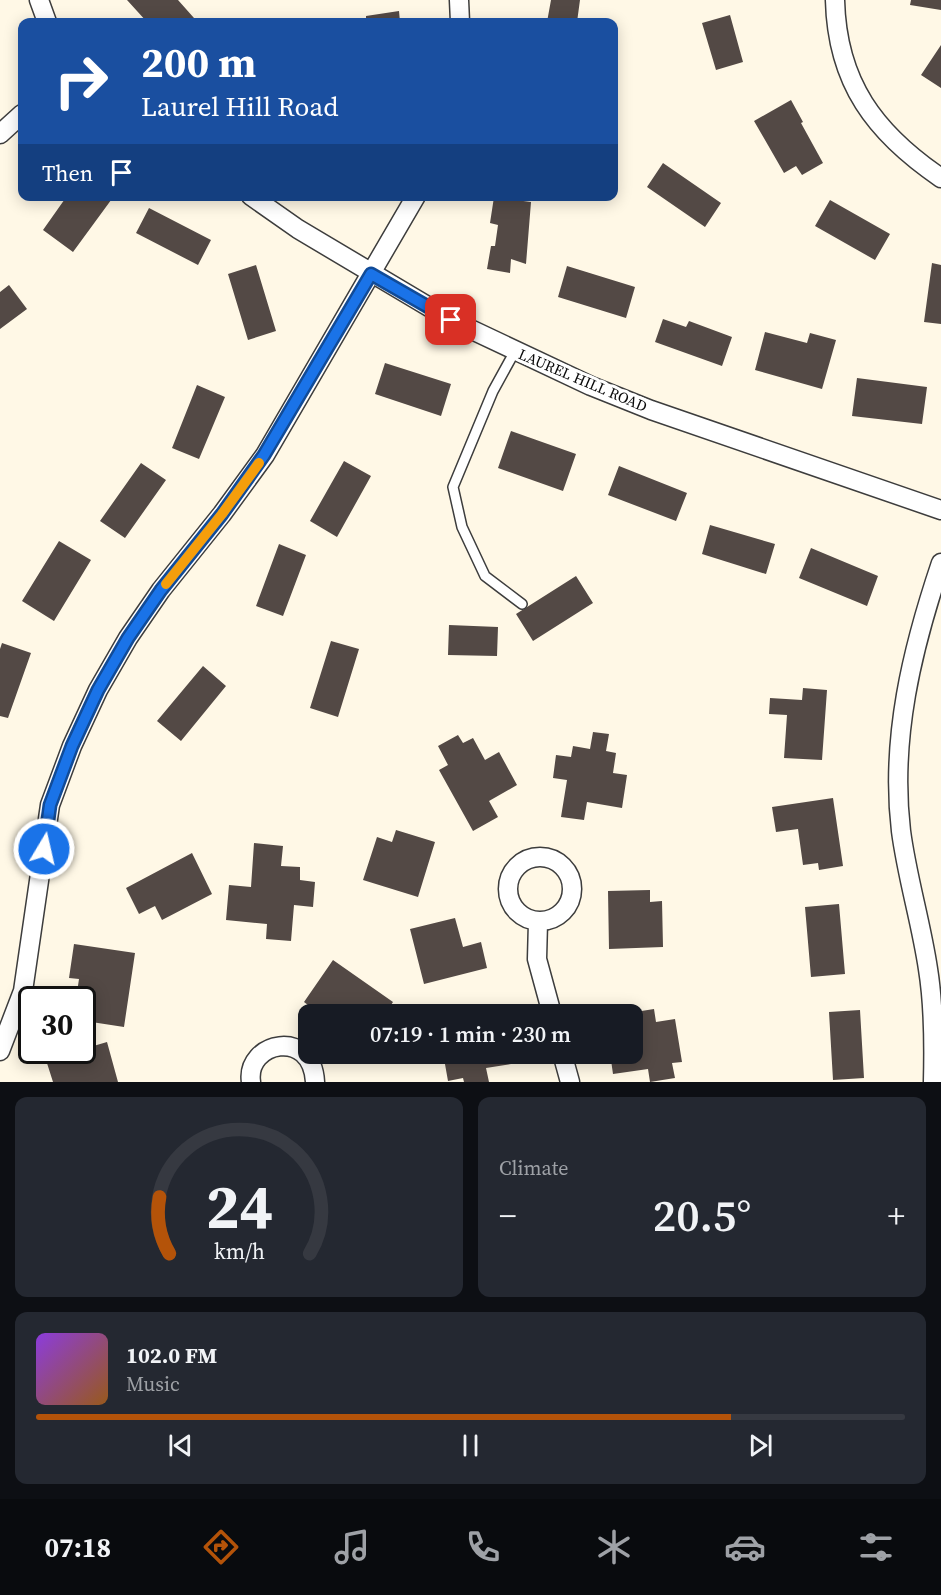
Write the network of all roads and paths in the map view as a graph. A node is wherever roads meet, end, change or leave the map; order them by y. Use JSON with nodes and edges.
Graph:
{"nodes":[{"id":1,"x":39,"y":0,"type":"edge"},
{"id":2,"x":459,"y":0,"type":"edge"},
{"id":3,"x":835,"y":0,"type":"edge"},
{"id":4,"x":46,"y":18,"type":"edge"},
{"id":5,"x":460,"y":18,"type":"edge"},
{"id":6,"x":18,"y":118,"type":"edge"},
{"id":7,"x":0,"y":134,"type":"edge"},
{"id":8,"x":941,"y":177,"type":"edge"},
{"id":9,"x":258,"y":201,"type":"edge"},
{"id":10,"x":413,"y":201,"type":"edge"},
{"id":11,"x":371,"y":274,"type":"junction"},
{"id":12,"x":515,"y":351,"type":"junction"},
{"id":13,"x":941,"y":510,"type":"edge"},
{"id":14,"x":941,"y":563,"type":"edge"},
{"id":15,"x":522,"y":604,"type":"dead end"},
{"id":16,"x":538,"y":922,"type":"dead end"},
{"id":17,"x":549,"y":1004,"type":"edge"},
{"id":18,"x":0,"y":1051,"type":"edge"},
{"id":19,"x":565,"y":1064,"type":"edge"},
{"id":20,"x":252,"y":1082,"type":"edge"},
{"id":21,"x":315,"y":1082,"type":"edge"},
{"id":22,"x":570,"y":1082,"type":"edge"},
{"id":23,"x":933,"y":1082,"type":"edge"}],
"edges":[{"from":1,"to":4,"type":"street"},
{"from":2,"to":5,"type":"street"},
{"from":3,"to":8,"type":"street"},
{"from":6,"to":7,"type":"street"},
{"from":9,"to":11,"type":"street","name":"LAUREL HILL ROAD"},
{"from":10,"to":11,"type":"street"},
{"from":11,"to":12,"type":"street","name":"LAUREL HILL ROAD"},
{"from":11,"to":18,"type":"street"},
{"from":12,"to":13,"type":"street","name":"LAUREL HILL ROAD"},
{"from":12,"to":15,"type":"lane"},
{"from":14,"to":23,"type":"street"},
{"from":16,"to":17,"type":"street"},
{"from":19,"to":22,"type":"street"},
{"from":20,"to":21,"type":"street"}]}
